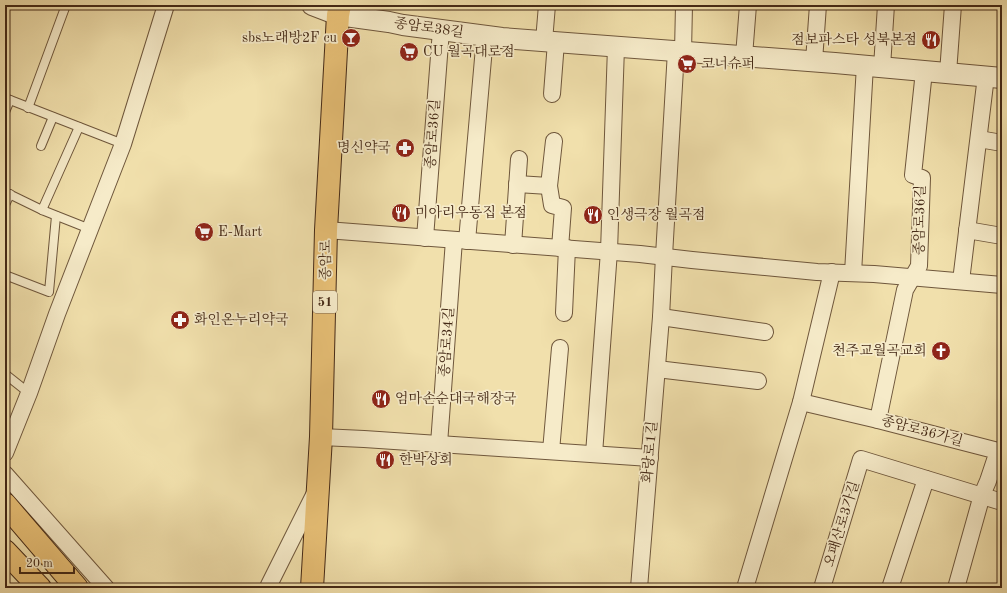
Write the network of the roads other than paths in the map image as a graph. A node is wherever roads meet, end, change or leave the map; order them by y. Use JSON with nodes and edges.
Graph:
{"nodes":[{"id":1,"x":66,"y":5,"type":"edge"},
{"id":2,"x":166,"y":5,"type":"edge"},
{"id":3,"x":312,"y":5,"type":"edge"},
{"id":4,"x":547,"y":5,"type":"edge"},
{"id":5,"x":684,"y":5,"type":"edge"},
{"id":6,"x":748,"y":5,"type":"edge"},
{"id":7,"x":818,"y":5,"type":"edge"},
{"id":8,"x":886,"y":5,"type":"edge"},
{"id":9,"x":953,"y":5,"type":"edge"},
{"id":10,"x":339,"y":10,"type":"edge"},
{"id":11,"x":441,"y":30,"type":"junction"},
{"id":12,"x":485,"y":36,"type":"junction"},
{"id":13,"x":550,"y":42,"type":"junction"},
{"id":14,"x":616,"y":47,"type":"junction"},
{"id":15,"x":679,"y":52,"type":"junction"},
{"id":16,"x":744,"y":56,"type":"junction"},
{"id":17,"x":814,"y":62,"type":"junction"},
{"id":18,"x":873,"y":66,"type":"junction"},
{"id":19,"x":924,"y":71,"type":"junction"},
{"id":20,"x":948,"y":73,"type":"junction"},
{"id":21,"x":994,"y":77,"type":"edge"},
{"id":22,"x":552,"y":94,"type":"dead end"},
{"id":23,"x":7,"y":99,"type":"edge"},
{"id":24,"x":28,"y":108,"type":"junction"},
{"id":25,"x":5,"y":112,"type":"edge"},
{"id":26,"x":54,"y":117,"type":"junction"},
{"id":27,"x":79,"y":127,"type":"junction"},
{"id":28,"x":979,"y":139,"type":"junction"},
{"id":29,"x":554,"y":141,"type":"dead end"},
{"id":30,"x":1002,"y":143,"type":"edge"},
{"id":31,"x":123,"y":144,"type":"junction"},
{"id":32,"x":40,"y":146,"type":"dead end"},
{"id":33,"x":519,"y":159,"type":"dead end"},
{"id":34,"x":517,"y":184,"type":"junction"},
{"id":35,"x":549,"y":186,"type":"junction"},
{"id":36,"x":8,"y":193,"type":"edge"},
{"id":37,"x":5,"y":205,"type":"edge"},
{"id":38,"x":42,"y":210,"type":"junction"},
{"id":39,"x":56,"y":216,"type":"junction"},
{"id":40,"x":90,"y":229,"type":"junction"},
{"id":41,"x":326,"y":230,"type":"junction"},
{"id":42,"x":967,"y":230,"type":"junction"},
{"id":43,"x":1002,"y":236,"type":"edge"},
{"id":44,"x":425,"y":238,"type":"junction"},
{"id":45,"x":461,"y":240,"type":"junction"},
{"id":46,"x":513,"y":245,"type":"junction"},
{"id":47,"x":564,"y":248,"type":"junction"},
{"id":48,"x":609,"y":251,"type":"junction"},
{"id":49,"x":664,"y":256,"type":"junction"},
{"id":50,"x":832,"y":272,"type":"junction"},
{"id":51,"x":853,"y":273,"type":"junction"},
{"id":52,"x":5,"y":276,"type":"edge"},
{"id":53,"x":913,"y":277,"type":"junction"},
{"id":54,"x":961,"y":281,"type":"junction"},
{"id":55,"x":1002,"y":285,"type":"edge"},
{"id":56,"x":564,"y":313,"type":"dead end"},
{"id":57,"x":661,"y":317,"type":"junction"},
{"id":58,"x":765,"y":332,"type":"dead end"},
{"id":59,"x":560,"y":348,"type":"dead end"},
{"id":60,"x":657,"y":369,"type":"junction"},
{"id":61,"x":5,"y":374,"type":"edge"},
{"id":62,"x":758,"y":381,"type":"dead end"},
{"id":63,"x":29,"y":393,"type":"junction"},
{"id":64,"x":800,"y":402,"type":"junction"},
{"id":65,"x":878,"y":420,"type":"junction"},
{"id":66,"x":321,"y":437,"type":"junction"},
{"id":67,"x":439,"y":444,"type":"junction"},
{"id":68,"x":551,"y":451,"type":"junction"},
{"id":69,"x":5,"y":452,"type":"edge"},
{"id":70,"x":594,"y":454,"type":"junction"},
{"id":71,"x":650,"y":458,"type":"junction"},
{"id":72,"x":5,"y":474,"type":"edge"},
{"id":73,"x":926,"y":479,"type":"junction"},
{"id":74,"x":318,"y":488,"type":"junction"},
{"id":75,"x":982,"y":495,"type":"junction"},
{"id":76,"x":1002,"y":502,"type":"edge"},
{"id":77,"x":5,"y":504,"type":"edge"},
{"id":78,"x":5,"y":515,"type":"edge"},
{"id":79,"x":5,"y":551,"type":"edge"},
{"id":80,"x":40,"y":588,"type":"edge"},
{"id":81,"x":65,"y":588,"type":"edge"},
{"id":82,"x":77,"y":588,"type":"edge"},
{"id":83,"x":106,"y":588,"type":"edge"},
{"id":84,"x":268,"y":588,"type":"edge"},
{"id":85,"x":312,"y":588,"type":"edge"},
{"id":86,"x":639,"y":588,"type":"edge"},
{"id":87,"x":745,"y":588,"type":"edge"},
{"id":88,"x":822,"y":588,"type":"edge"},
{"id":89,"x":890,"y":588,"type":"edge"},
{"id":90,"x":956,"y":588,"type":"edge"}],
"edges":[{"from":1,"to":24,"type":"lane"},
{"from":2,"to":31,"type":"street"},
{"from":3,"to":10,"type":"street","name":"종암로38길"},
{"from":4,"to":13,"type":"street"},
{"from":5,"to":15,"type":"street"},
{"from":6,"to":16,"type":"street"},
{"from":7,"to":17,"type":"street"},
{"from":8,"to":18,"type":"street"},
{"from":9,"to":20,"type":"street"},
{"from":10,"to":11,"type":"street","name":"종암로38길"},
{"from":10,"to":41,"type":"main road","name":"종암로","number":"51"},
{"from":11,"to":12,"type":"street","name":"종암로38길"},
{"from":11,"to":44,"type":"street","name":"종암로36길"},
{"from":12,"to":13,"type":"street","name":"종암로38길"},
{"from":12,"to":45,"type":"street"},
{"from":13,"to":14,"type":"street","name":"종암로38길"},
{"from":13,"to":22,"type":"street"},
{"from":14,"to":15,"type":"street","name":"종암로38길"},
{"from":14,"to":48,"type":"street"},
{"from":15,"to":16,"type":"street","name":"종암로38길"},
{"from":15,"to":49,"type":"street"},
{"from":16,"to":17,"type":"street","name":"종암로38길"},
{"from":17,"to":18,"type":"street","name":"종암로38길"},
{"from":18,"to":19,"type":"street","name":"종암로38길"},
{"from":18,"to":51,"type":"street"},
{"from":19,"to":20,"type":"street","name":"종암로38길"},
{"from":19,"to":53,"type":"street","name":"종암로36길"},
{"from":20,"to":21,"type":"street","name":"종암로38길"},
{"from":21,"to":28,"type":"street"},
{"from":23,"to":24,"type":"lane"},
{"from":23,"to":25,"type":"lane"},
{"from":24,"to":26,"type":"lane"},
{"from":26,"to":27,"type":"lane"},
{"from":26,"to":32,"type":"lane"},
{"from":27,"to":31,"type":"lane"},
{"from":27,"to":38,"type":"lane"},
{"from":28,"to":30,"type":"street"},
{"from":28,"to":42,"type":"street"},
{"from":29,"to":35,"type":"street"},
{"from":31,"to":40,"type":"street"},
{"from":33,"to":34,"type":"street"},
{"from":34,"to":35,"type":"street"},
{"from":34,"to":46,"type":"street"},
{"from":35,"to":47,"type":"street"},
{"from":36,"to":37,"type":"lane"},
{"from":36,"to":38,"type":"lane"},
{"from":38,"to":39,"type":"lane"},
{"from":39,"to":40,"type":"lane"},
{"from":39,"to":52,"type":"lane"},
{"from":40,"to":63,"type":"street"},
{"from":41,"to":44,"type":"street"},
{"from":41,"to":66,"type":"main road","name":"종암로","number":"51"},
{"from":42,"to":43,"type":"street"},
{"from":42,"to":54,"type":"street"},
{"from":44,"to":45,"type":"street"},
{"from":45,"to":46,"type":"street"},
{"from":45,"to":67,"type":"street","name":"종암로34길"},
{"from":46,"to":47,"type":"street"},
{"from":47,"to":48,"type":"street"},
{"from":47,"to":56,"type":"street"},
{"from":48,"to":49,"type":"street"},
{"from":48,"to":70,"type":"street"},
{"from":49,"to":50,"type":"street"},
{"from":49,"to":57,"type":"street","name":"화랑로1길"},
{"from":50,"to":51,"type":"street"},
{"from":50,"to":64,"type":"street"},
{"from":51,"to":53,"type":"street"},
{"from":53,"to":54,"type":"street"},
{"from":53,"to":65,"type":"street","name":"종암로36길"},
{"from":54,"to":55,"type":"street"},
{"from":57,"to":58,"type":"street"},
{"from":57,"to":60,"type":"street","name":"화랑로1길"},
{"from":59,"to":68,"type":"street"},
{"from":60,"to":62,"type":"street"},
{"from":60,"to":71,"type":"street","name":"화랑로1길"},
{"from":61,"to":63,"type":"lane"},
{"from":63,"to":69,"type":"street"},
{"from":64,"to":65,"type":"street","name":"종암로36가길"},
{"from":64,"to":87,"type":"street"},
{"from":65,"to":75,"type":"street","name":"종암로36가길"},
{"from":66,"to":67,"type":"street"},
{"from":66,"to":74,"type":"main road","name":"종암로","number":"51"},
{"from":67,"to":68,"type":"street"},
{"from":68,"to":70,"type":"street"},
{"from":70,"to":71,"type":"street"},
{"from":71,"to":86,"type":"street","name":"화랑로1길"},
{"from":72,"to":83,"type":"street"},
{"from":73,"to":75,"type":"street"},
{"from":73,"to":88,"type":"street","name":"오패산로3가길"},
{"from":73,"to":89,"type":"street"},
{"from":74,"to":84,"type":"street"},
{"from":74,"to":85,"type":"main road","name":"종암로","number":"51"},
{"from":75,"to":76,"type":"street"},
{"from":75,"to":90,"type":"street"},
{"from":77,"to":82,"type":"main road"},
{"from":78,"to":81,"type":"main road"},
{"from":79,"to":80,"type":"main road"}]}
